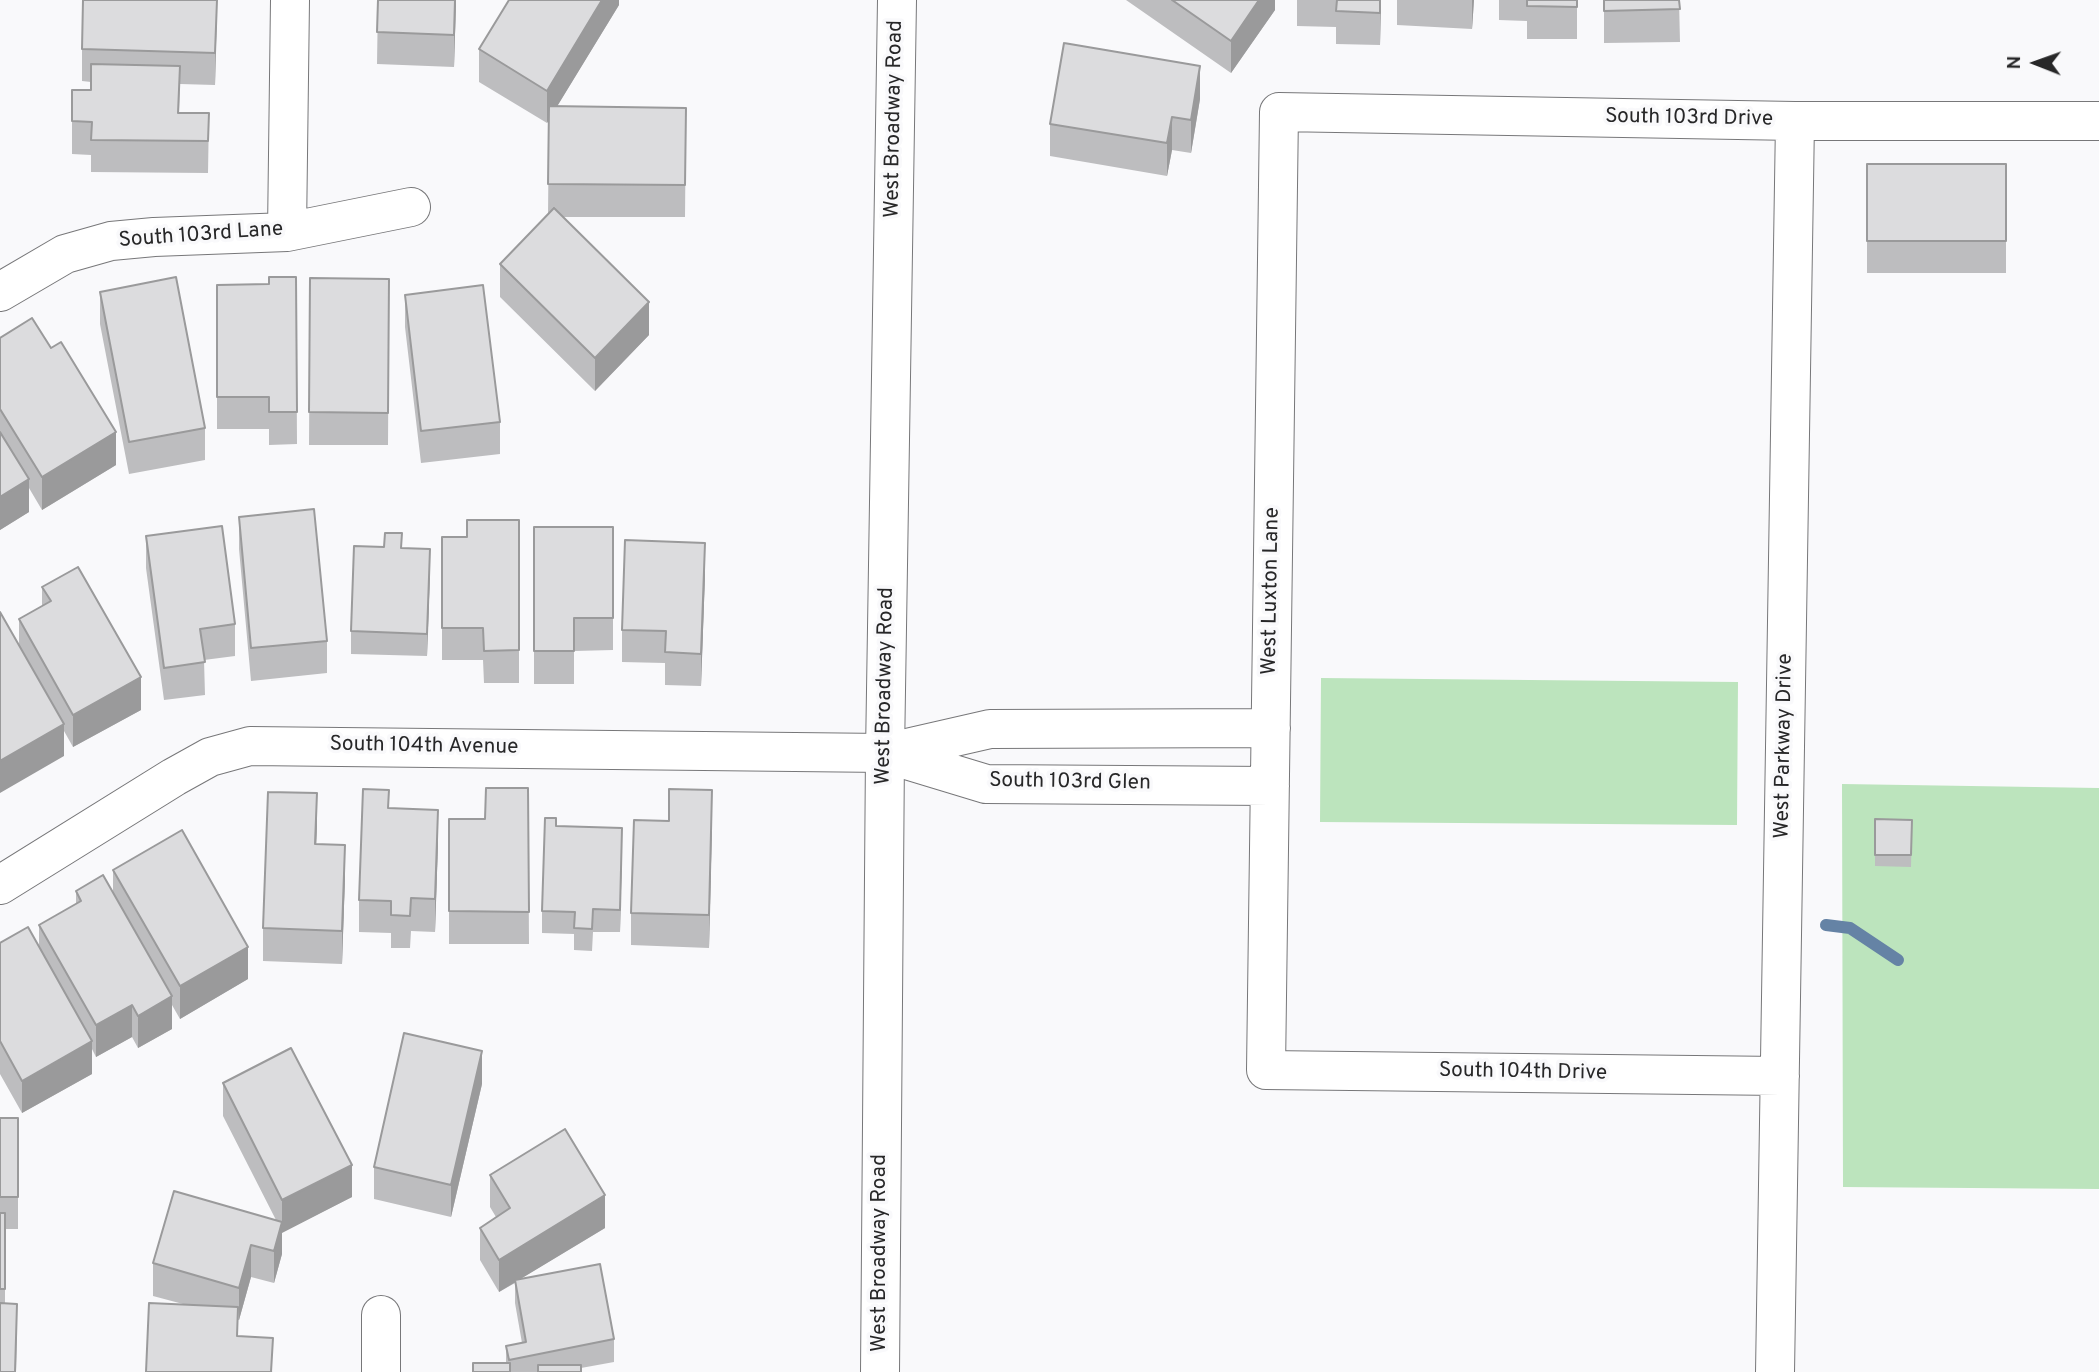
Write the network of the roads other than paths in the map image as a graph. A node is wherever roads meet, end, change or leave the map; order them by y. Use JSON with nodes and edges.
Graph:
{"nodes":[{"id":1,"x":290,"y":0,"type":"edge"},
{"id":2,"x":897,"y":0,"type":"edge"},
{"id":3,"x":1279,"y":112,"type":"joint"},
{"id":4,"x":1795,"y":121,"type":"junction"},
{"id":5,"x":2099,"y":121,"type":"edge"},
{"id":6,"x":411,"y":206,"type":"dead end"},
{"id":7,"x":287,"y":232,"type":"junction"},
{"id":8,"x":0,"y":292,"type":"edge"},
{"id":9,"x":1270,"y":728,"type":"junction"},
{"id":10,"x":885,"y":753,"type":"junction"},
{"id":11,"x":1270,"y":786,"type":"junction"},
{"id":12,"x":0,"y":885,"type":"edge"},
{"id":13,"x":1266,"y":1070,"type":"joint"},
{"id":14,"x":1780,"y":1076,"type":"junction"},
{"id":15,"x":382,"y":1315,"type":"dead end"},
{"id":16,"x":381,"y":1372,"type":"edge"},
{"id":17,"x":880,"y":1372,"type":"edge"},
{"id":18,"x":1775,"y":1372,"type":"edge"}],
"edges":[{"from":1,"to":7,"type":"street"},
{"from":2,"to":10,"type":"street","name":"West Broadway Road"},
{"from":3,"to":4,"type":"street","name":"South 103rd Drive"},
{"from":3,"to":9,"type":"street","name":"West Luxton Lane"},
{"from":4,"to":5,"type":"street","name":"South 103rd Drive"},
{"from":4,"to":14,"type":"street","name":"West Parkway Drive"},
{"from":6,"to":7,"type":"street","name":"South 103rd Lane"},
{"from":7,"to":8,"type":"street","name":"South 103rd Lane"},
{"from":9,"to":10,"type":"street"},
{"from":9,"to":11,"type":"street","name":"West Luxton Lane"},
{"from":10,"to":11,"type":"street","name":"South 103rd Glen"},
{"from":10,"to":12,"type":"street","name":"South 104th Avenue"},
{"from":10,"to":17,"type":"street","name":"West Broadway Road"},
{"from":11,"to":13,"type":"street","name":"West Luxton Lane"},
{"from":13,"to":14,"type":"street","name":"South 104th Drive"},
{"from":14,"to":18,"type":"street","name":"West Parkway Drive"},
{"from":15,"to":16,"type":"street"}]}
